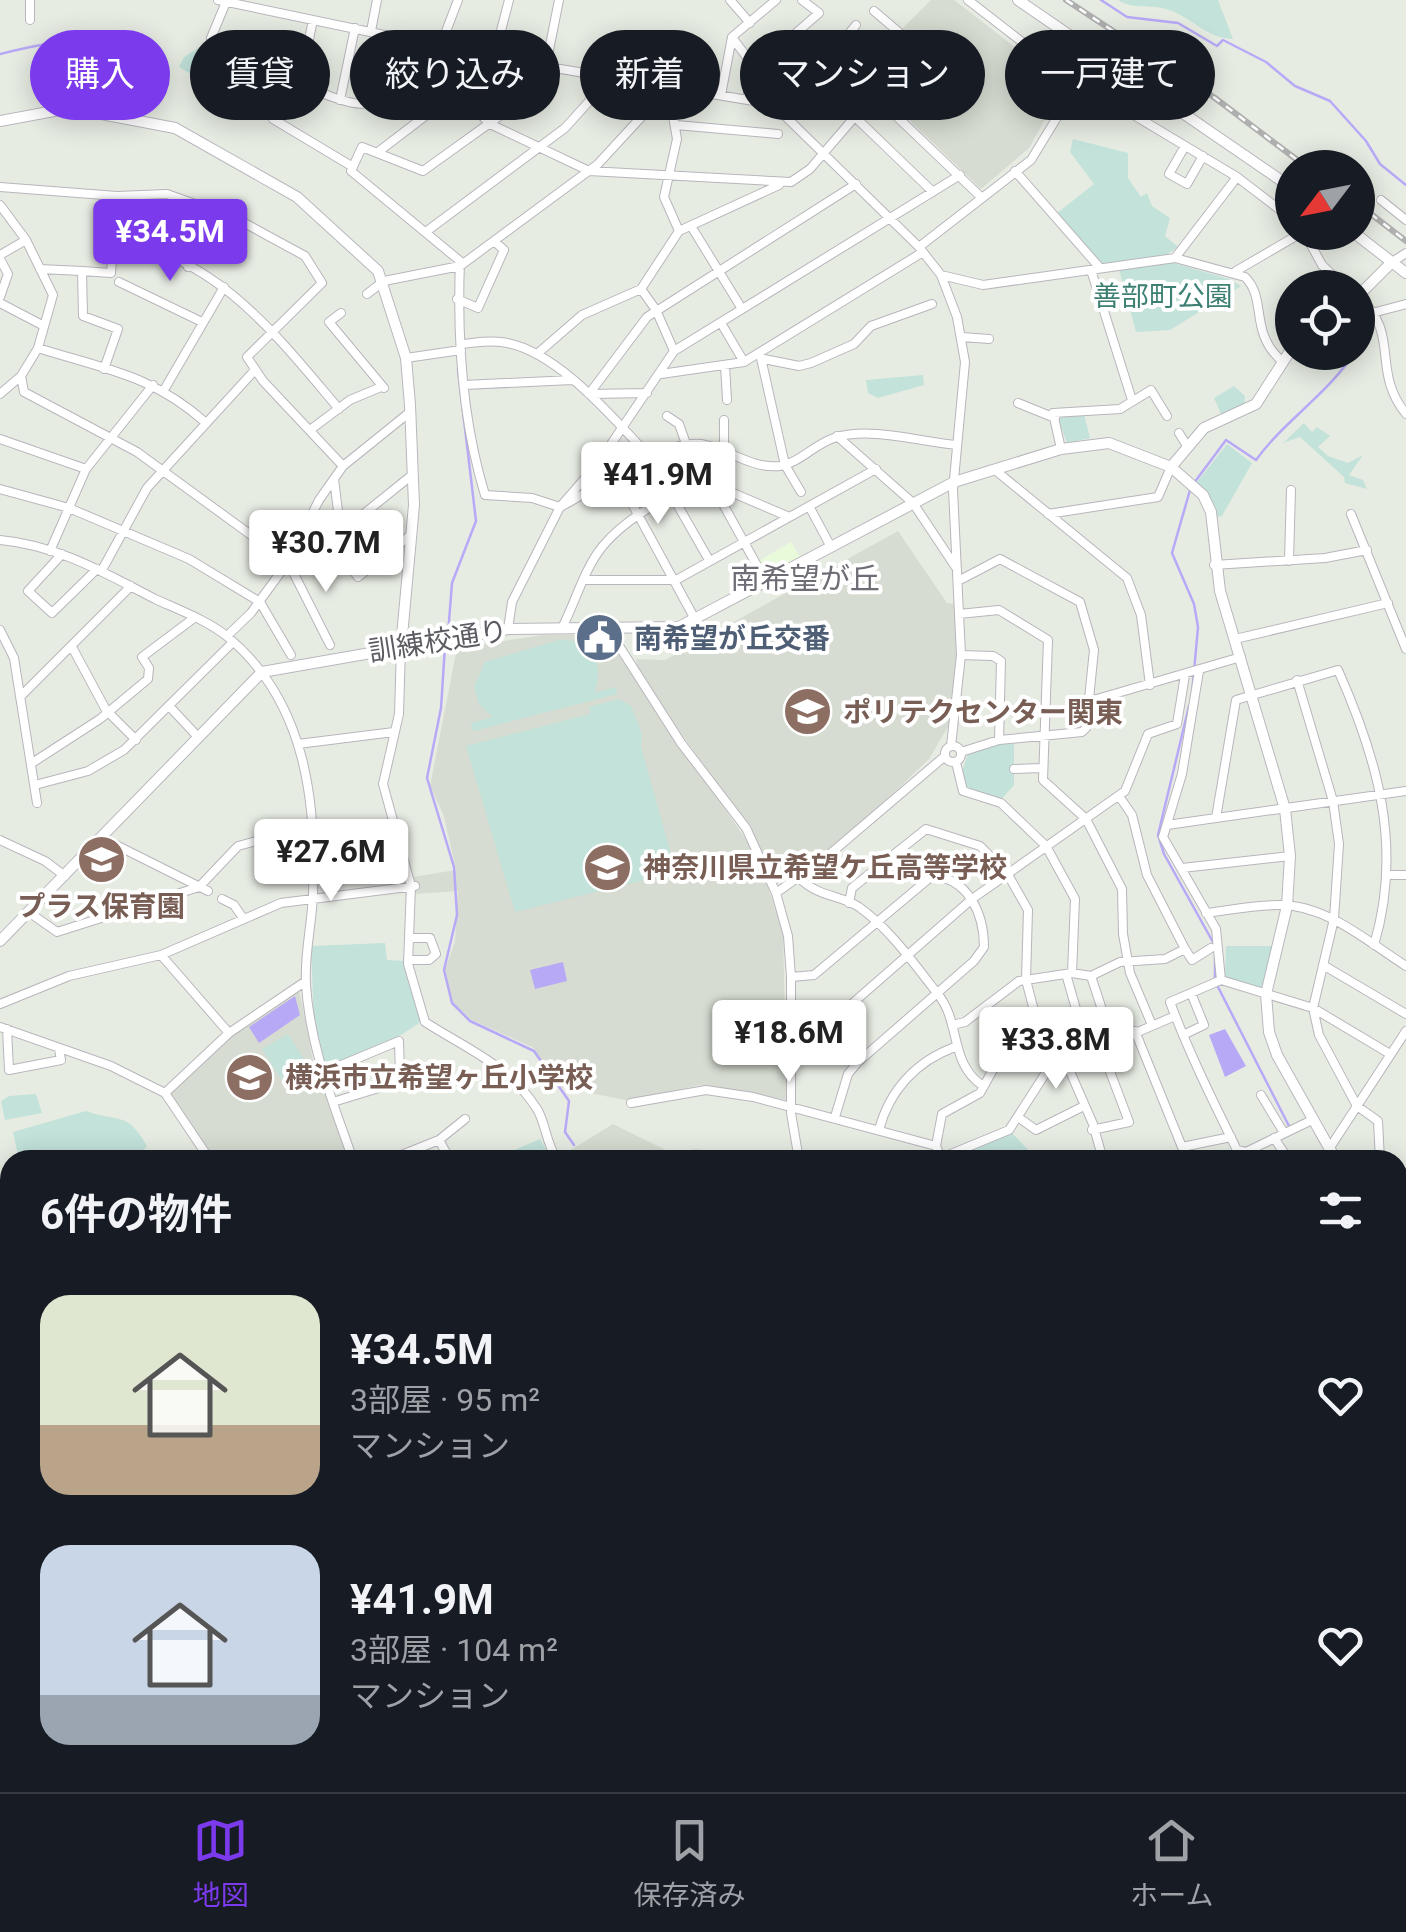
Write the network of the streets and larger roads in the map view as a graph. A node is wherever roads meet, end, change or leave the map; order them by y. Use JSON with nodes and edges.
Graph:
{"nodes":[{"id":1,"x":30,"y":0,"type":"edge"},
{"id":2,"x":378,"y":0,"type":"edge"},
{"id":3,"x":458,"y":0,"type":"edge"},
{"id":4,"x":509,"y":0,"type":"edge"},
{"id":5,"x":559,"y":0,"type":"edge"},
{"id":6,"x":730,"y":0,"type":"edge"},
{"id":7,"x":776,"y":0,"type":"edge"},
{"id":8,"x":802,"y":0,"type":"edge"},
{"id":9,"x":968,"y":0,"type":"edge"},
{"id":10,"x":1018,"y":0,"type":"edge"},
{"id":11,"x":222,"y":1,"type":"edge"},
{"id":12,"x":874,"y":11,"type":"dead end"},
{"id":13,"x":30,"y":20,"type":"dead end"},
{"id":14,"x":313,"y":20,"type":"junction"},
{"id":15,"x":750,"y":23,"type":"junction"},
{"id":16,"x":856,"y":25,"type":"dead end"},
{"id":17,"x":355,"y":28,"type":"junction"},
{"id":18,"x":214,"y":30,"type":"edge"},
{"id":19,"x":311,"y":30,"type":"edge"},
{"id":20,"x":366,"y":30,"type":"edge"},
{"id":21,"x":371,"y":30,"type":"edge"},
{"id":22,"x":447,"y":30,"type":"edge"},
{"id":23,"x":501,"y":30,"type":"edge"},
{"id":24,"x":555,"y":30,"type":"edge"},
{"id":25,"x":799,"y":30,"type":"edge"},
{"id":26,"x":852,"y":30,"type":"edge"},
{"id":27,"x":897,"y":30,"type":"edge"},
{"id":28,"x":1008,"y":30,"type":"edge"},
{"id":29,"x":734,"y":40,"type":"junction"},
{"id":30,"x":740,"y":48,"type":"edge"},
{"id":31,"x":721,"y":95,"type":"joint"},
{"id":32,"x":330,"y":96,"type":"edge"},
{"id":33,"x":740,"y":97,"type":"edge"},
{"id":34,"x":340,"y":100,"type":"junction"},
{"id":35,"x":350,"y":101,"type":"edge"},
{"id":36,"x":580,"y":111,"type":"edge"},
{"id":37,"x":275,"y":120,"type":"edge"},
{"id":38,"x":421,"y":120,"type":"edge"},
{"id":39,"x":486,"y":120,"type":"edge"},
{"id":40,"x":495,"y":120,"type":"edge"},
{"id":41,"x":638,"y":120,"type":"edge"},
{"id":42,"x":675,"y":120,"type":"edge"},
{"id":43,"x":787,"y":120,"type":"edge"},
{"id":44,"x":850,"y":120,"type":"edge"},
{"id":45,"x":858,"y":120,"type":"edge"},
{"id":46,"x":901,"y":120,"type":"edge"},
{"id":47,"x":1055,"y":120,"type":"edge"},
{"id":48,"x":1141,"y":120,"type":"edge"},
{"id":49,"x":0,"y":121,"type":"edge"},
{"id":50,"x":490,"y":124,"type":"junction"},
{"id":51,"x":676,"y":125,"type":"junction"},
{"id":52,"x":778,"y":134,"type":"dead end"},
{"id":53,"x":1185,"y":146,"type":"junction"},
{"id":54,"x":538,"y":148,"type":"junction"},
{"id":55,"x":821,"y":151,"type":"junction"},
{"id":56,"x":378,"y":152,"type":"junction"},
{"id":57,"x":1203,"y":156,"type":"junction"},
{"id":58,"x":353,"y":167,"type":"junction"},
{"id":59,"x":589,"y":171,"type":"junction"},
{"id":60,"x":1015,"y":171,"type":"junction"},
{"id":61,"x":671,"y":173,"type":"junction"},
{"id":62,"x":960,"y":175,"type":"junction"},
{"id":63,"x":1275,"y":176,"type":"edge"},
{"id":64,"x":1237,"y":177,"type":"junction"},
{"id":65,"x":782,"y":184,"type":"junction"},
{"id":66,"x":856,"y":184,"type":"junction"},
{"id":67,"x":0,"y":188,"type":"edge"},
{"id":68,"x":933,"y":192,"type":"junction"},
{"id":69,"x":117,"y":196,"type":"junction"},
{"id":70,"x":982,"y":198,"type":"junction"},
{"id":71,"x":1381,"y":200,"type":"dead end"},
{"id":72,"x":0,"y":205,"type":"edge"},
{"id":73,"x":1275,"y":206,"type":"edge"},
{"id":74,"x":215,"y":211,"type":"junction"},
{"id":75,"x":890,"y":219,"type":"junction"},
{"id":76,"x":1406,"y":220,"type":"edge"},
{"id":77,"x":691,"y":226,"type":"junction"},
{"id":78,"x":427,"y":231,"type":"junction"},
{"id":79,"x":679,"y":231,"type":"junction"},
{"id":80,"x":26,"y":240,"type":"junction"},
{"id":81,"x":113,"y":241,"type":"junction"},
{"id":82,"x":494,"y":241,"type":"junction"},
{"id":83,"x":921,"y":249,"type":"junction"},
{"id":84,"x":1275,"y":249,"type":"edge"},
{"id":85,"x":1375,"y":249,"type":"edge"},
{"id":86,"x":1406,"y":253,"type":"edge"},
{"id":87,"x":0,"y":257,"type":"edge"},
{"id":88,"x":1175,"y":258,"type":"junction"},
{"id":89,"x":1392,"y":262,"type":"junction"},
{"id":90,"x":460,"y":266,"type":"junction"},
{"id":91,"x":188,"y":267,"type":"junction"},
{"id":92,"x":40,"y":268,"type":"junction"},
{"id":93,"x":1095,"y":269,"type":"junction"},
{"id":94,"x":718,"y":270,"type":"junction"},
{"id":95,"x":82,"y":271,"type":"junction"},
{"id":96,"x":1236,"y":271,"type":"junction"},
{"id":97,"x":1406,"y":273,"type":"edge"},
{"id":98,"x":941,"y":275,"type":"junction"},
{"id":99,"x":1375,"y":279,"type":"edge"},
{"id":100,"x":384,"y":281,"type":"junction"},
{"id":101,"x":119,"y":282,"type":"dead end"},
{"id":102,"x":224,"y":286,"type":"junction"},
{"id":103,"x":640,"y":290,"type":"junction"},
{"id":104,"x":367,"y":294,"type":"dead end"},
{"id":105,"x":950,"y":298,"type":"junction"},
{"id":106,"x":457,"y":299,"type":"junction"},
{"id":107,"x":0,"y":300,"type":"edge"},
{"id":108,"x":1406,"y":304,"type":"edge"},
{"id":109,"x":742,"y":309,"type":"junction"},
{"id":110,"x":656,"y":310,"type":"junction"},
{"id":111,"x":1376,"y":312,"type":"joint"},
{"id":112,"x":342,"y":313,"type":"dead end"},
{"id":113,"x":202,"y":322,"type":"junction"},
{"id":114,"x":721,"y":323,"type":"junction"},
{"id":115,"x":44,"y":326,"type":"junction"},
{"id":116,"x":272,"y":329,"type":"junction"},
{"id":117,"x":962,"y":337,"type":"junction"},
{"id":118,"x":990,"y":339,"type":"dead end"},
{"id":119,"x":461,"y":347,"type":"junction"},
{"id":120,"x":38,"y":348,"type":"junction"},
{"id":121,"x":674,"y":351,"type":"junction"},
{"id":122,"x":1275,"y":352,"type":"edge"},
{"id":123,"x":537,"y":354,"type":"junction"},
{"id":124,"x":760,"y":357,"type":"junction"},
{"id":125,"x":406,"y":358,"type":"junction"},
{"id":126,"x":744,"y":362,"type":"junction"},
{"id":127,"x":725,"y":365,"type":"junction"},
{"id":128,"x":104,"y":369,"type":"junction"},
{"id":129,"x":255,"y":370,"type":"junction"},
{"id":130,"x":1277,"y":370,"type":"edge"},
{"id":131,"x":661,"y":374,"type":"junction"},
{"id":132,"x":20,"y":376,"type":"junction"},
{"id":133,"x":572,"y":380,"type":"junction"},
{"id":134,"x":153,"y":385,"type":"junction"},
{"id":135,"x":464,"y":386,"type":"junction"},
{"id":136,"x":164,"y":390,"type":"junction"},
{"id":137,"x":647,"y":393,"type":"junction"},
{"id":138,"x":0,"y":394,"type":"edge"},
{"id":139,"x":589,"y":394,"type":"junction"},
{"id":140,"x":726,"y":400,"type":"dead end"},
{"id":141,"x":1132,"y":400,"type":"junction"},
{"id":142,"x":1018,"y":403,"type":"dead end"},
{"id":143,"x":339,"y":409,"type":"junction"},
{"id":144,"x":410,"y":412,"type":"junction"},
{"id":145,"x":1406,"y":414,"type":"edge"},
{"id":146,"x":667,"y":416,"type":"dead end"},
{"id":147,"x":1168,"y":416,"type":"dead end"},
{"id":148,"x":1055,"y":418,"type":"junction"},
{"id":149,"x":724,"y":420,"type":"dead end"},
{"id":150,"x":206,"y":423,"type":"junction"},
{"id":151,"x":622,"y":428,"type":"junction"},
{"id":152,"x":310,"y":430,"type":"junction"},
{"id":153,"x":1178,"y":434,"type":"dead end"},
{"id":154,"x":837,"y":436,"type":"junction"},
{"id":155,"x":110,"y":438,"type":"junction"},
{"id":156,"x":0,"y":440,"type":"edge"},
{"id":157,"x":686,"y":444,"type":"junction"},
{"id":158,"x":957,"y":446,"type":"junction"},
{"id":159,"x":1187,"y":446,"type":"junction"},
{"id":160,"x":1062,"y":449,"type":"junction"},
{"id":161,"x":724,"y":452,"type":"junction"},
{"id":162,"x":648,"y":456,"type":"junction"},
{"id":163,"x":342,"y":466,"type":"junction"},
{"id":164,"x":786,"y":466,"type":"junction"},
{"id":165,"x":1171,"y":467,"type":"junction"},
{"id":166,"x":86,"y":468,"type":"junction"},
{"id":167,"x":876,"y":469,"type":"junction"},
{"id":168,"x":995,"y":470,"type":"junction"},
{"id":169,"x":163,"y":471,"type":"junction"},
{"id":170,"x":412,"y":474,"type":"junction"},
{"id":171,"x":618,"y":478,"type":"junction"},
{"id":172,"x":334,"y":479,"type":"junction"},
{"id":173,"x":954,"y":482,"type":"junction"},
{"id":174,"x":712,"y":484,"type":"junction"},
{"id":175,"x":0,"y":490,"type":"edge"},
{"id":176,"x":1291,"y":490,"type":"dead end"},
{"id":177,"x":801,"y":492,"type":"dead end"},
{"id":178,"x":674,"y":496,"type":"junction"},
{"id":179,"x":913,"y":503,"type":"junction"},
{"id":180,"x":809,"y":506,"type":"junction"},
{"id":181,"x":69,"y":508,"type":"junction"},
{"id":182,"x":560,"y":508,"type":"junction"},
{"id":183,"x":1048,"y":514,"type":"junction"},
{"id":184,"x":1352,"y":514,"type":"dead end"},
{"id":185,"x":640,"y":516,"type":"junction"},
{"id":186,"x":787,"y":516,"type":"junction"},
{"id":187,"x":120,"y":530,"type":"junction"},
{"id":188,"x":340,"y":533,"type":"junction"},
{"id":189,"x":412,"y":534,"type":"junction"},
{"id":190,"x":0,"y":540,"type":"edge"},
{"id":191,"x":743,"y":541,"type":"junction"},
{"id":192,"x":298,"y":543,"type":"junction"},
{"id":193,"x":831,"y":547,"type":"junction"},
{"id":194,"x":1368,"y":550,"type":"junction"},
{"id":195,"x":50,"y":551,"type":"junction"},
{"id":196,"x":62,"y":554,"type":"junction"},
{"id":197,"x":709,"y":560,"type":"junction"},
{"id":198,"x":1288,"y":561,"type":"junction"},
{"id":199,"x":288,"y":562,"type":"junction"},
{"id":200,"x":1214,"y":565,"type":"junction"},
{"id":201,"x":99,"y":570,"type":"junction"},
{"id":202,"x":958,"y":576,"type":"junction"},
{"id":203,"x":586,"y":580,"type":"junction"},
{"id":204,"x":676,"y":580,"type":"junction"},
{"id":205,"x":766,"y":582,"type":"junction"},
{"id":206,"x":131,"y":586,"type":"junction"},
{"id":207,"x":260,"y":602,"type":"junction"},
{"id":208,"x":1388,"y":603,"type":"junction"},
{"id":209,"x":960,"y":614,"type":"junction"},
{"id":210,"x":194,"y":618,"type":"junction"},
{"id":211,"x":696,"y":621,"type":"junction"},
{"id":212,"x":563,"y":626,"type":"junction"},
{"id":213,"x":606,"y":626,"type":"junction"},
{"id":214,"x":508,"y":629,"type":"junction"},
{"id":215,"x":0,"y":630,"type":"edge"},
{"id":216,"x":230,"y":639,"type":"junction"},
{"id":217,"x":1235,"y":639,"type":"junction"},
{"id":218,"x":330,"y":645,"type":"dead end"},
{"id":219,"x":72,"y":647,"type":"junction"},
{"id":220,"x":400,"y":647,"type":"junction"},
{"id":221,"x":1406,"y":649,"type":"edge"},
{"id":222,"x":291,"y":655,"type":"dead end"},
{"id":223,"x":960,"y":655,"type":"junction"},
{"id":224,"x":1241,"y":657,"type":"junction"},
{"id":225,"x":1199,"y":671,"type":"junction"},
{"id":226,"x":262,"y":672,"type":"junction"},
{"id":227,"x":1185,"y":675,"type":"junction"},
{"id":228,"x":1298,"y":680,"type":"junction"},
{"id":229,"x":1150,"y":686,"type":"junction"},
{"id":230,"x":1252,"y":694,"type":"junction"},
{"id":231,"x":21,"y":696,"type":"junction"},
{"id":232,"x":1090,"y":701,"type":"junction"},
{"id":233,"x":170,"y":707,"type":"junction"},
{"id":234,"x":106,"y":710,"type":"junction"},
{"id":235,"x":394,"y":732,"type":"junction"},
{"id":236,"x":198,"y":738,"type":"junction"},
{"id":237,"x":1042,"y":738,"type":"junction"},
{"id":238,"x":136,"y":740,"type":"junction"},
{"id":239,"x":999,"y":740,"type":"junction"},
{"id":240,"x":298,"y":744,"type":"junction"},
{"id":241,"x":951,"y":746,"type":"junction"},
{"id":242,"x":960,"y":752,"type":"junction"},
{"id":243,"x":944,"y":756,"type":"junction"},
{"id":244,"x":956,"y":762,"type":"junction"},
{"id":245,"x":32,"y":763,"type":"junction"},
{"id":246,"x":1040,"y":768,"type":"junction"},
{"id":247,"x":1014,"y":769,"type":"dead end"},
{"id":248,"x":35,"y":785,"type":"junction"},
{"id":249,"x":1406,"y":790,"type":"edge"},
{"id":250,"x":1382,"y":794,"type":"junction"},
{"id":251,"x":1120,"y":796,"type":"junction"},
{"id":252,"x":1333,"y":801,"type":"junction"},
{"id":253,"x":37,"y":803,"type":"dead end"},
{"id":254,"x":1285,"y":808,"type":"junction"},
{"id":255,"x":1216,"y":818,"type":"junction"},
{"id":256,"x":1086,"y":820,"type":"junction"},
{"id":257,"x":1167,"y":825,"type":"junction"},
{"id":258,"x":313,"y":826,"type":"junction"},
{"id":259,"x":100,"y":837,"type":"junction"},
{"id":260,"x":0,"y":840,"type":"edge"},
{"id":261,"x":1046,"y":846,"type":"junction"},
{"id":262,"x":1290,"y":856,"type":"junction"},
{"id":263,"x":1182,"y":868,"type":"junction"},
{"id":264,"x":1008,"y":873,"type":"junction"},
{"id":265,"x":1389,"y":875,"type":"junction"},
{"id":266,"x":1406,"y":875,"type":"edge"},
{"id":267,"x":64,"y":876,"type":"junction"},
{"id":268,"x":798,"y":877,"type":"junction"},
{"id":269,"x":413,"y":886,"type":"junction"},
{"id":270,"x":203,"y":889,"type":"junction"},
{"id":271,"x":776,"y":894,"type":"junction"},
{"id":272,"x":222,"y":898,"type":"dead end"},
{"id":273,"x":313,"y":898,"type":"junction"},
{"id":274,"x":972,"y":900,"type":"junction"},
{"id":275,"x":849,"y":903,"type":"junction"},
{"id":276,"x":1286,"y":906,"type":"junction"},
{"id":277,"x":1206,"y":912,"type":"junction"},
{"id":278,"x":30,"y":914,"type":"junction"},
{"id":279,"x":244,"y":918,"type":"junction"},
{"id":280,"x":1334,"y":920,"type":"junction"},
{"id":281,"x":874,"y":922,"type":"junction"},
{"id":282,"x":409,"y":938,"type":"junction"},
{"id":283,"x":0,"y":941,"type":"edge"},
{"id":284,"x":1374,"y":945,"type":"junction"},
{"id":285,"x":1211,"y":948,"type":"dead end"},
{"id":286,"x":1185,"y":949,"type":"junction"},
{"id":287,"x":162,"y":955,"type":"junction"},
{"id":288,"x":907,"y":957,"type":"junction"},
{"id":289,"x":408,"y":960,"type":"junction"},
{"id":290,"x":1129,"y":963,"type":"junction"},
{"id":291,"x":1323,"y":964,"type":"junction"},
{"id":292,"x":1406,"y":966,"type":"edge"},
{"id":293,"x":1069,"y":973,"type":"junction"},
{"id":294,"x":1091,"y":976,"type":"junction"},
{"id":295,"x":791,"y":977,"type":"junction"},
{"id":296,"x":1026,"y":980,"type":"junction"},
{"id":297,"x":1221,"y":980,"type":"junction"},
{"id":298,"x":306,"y":981,"type":"junction"},
{"id":299,"x":937,"y":992,"type":"junction"},
{"id":300,"x":1191,"y":994,"type":"junction"},
{"id":301,"x":1266,"y":994,"type":"junction"},
{"id":302,"x":0,"y":1004,"type":"edge"},
{"id":303,"x":1076,"y":1008,"type":"dead end"},
{"id":304,"x":1313,"y":1008,"type":"junction"},
{"id":305,"x":1406,"y":1014,"type":"edge"},
{"id":306,"x":1175,"y":1016,"type":"junction"},
{"id":307,"x":952,"y":1025,"type":"junction"},
{"id":308,"x":1152,"y":1026,"type":"junction"},
{"id":309,"x":3,"y":1028,"type":"edge"},
{"id":310,"x":1135,"y":1031,"type":"junction"},
{"id":311,"x":1406,"y":1031,"type":"edge"},
{"id":312,"x":229,"y":1032,"type":"junction"},
{"id":313,"x":792,"y":1033,"type":"junction"},
{"id":314,"x":1183,"y":1035,"type":"junction"},
{"id":315,"x":1112,"y":1040,"type":"junction"},
{"id":316,"x":1100,"y":1045,"type":"junction"},
{"id":317,"x":955,"y":1047,"type":"junction"},
{"id":318,"x":59,"y":1049,"type":"junction"},
{"id":319,"x":1390,"y":1054,"type":"junction"},
{"id":320,"x":1065,"y":1060,"type":"junction"},
{"id":321,"x":322,"y":1072,"type":"junction"},
{"id":322,"x":984,"y":1086,"type":"junction"},
{"id":323,"x":165,"y":1092,"type":"junction"},
{"id":324,"x":1261,"y":1095,"type":"dead end"},
{"id":325,"x":333,"y":1102,"type":"junction"},
{"id":326,"x":631,"y":1103,"type":"dead end"},
{"id":327,"x":792,"y":1105,"type":"junction"},
{"id":328,"x":1084,"y":1106,"type":"junction"},
{"id":329,"x":1357,"y":1106,"type":"junction"},
{"id":330,"x":835,"y":1117,"type":"junction"},
{"id":331,"x":1018,"y":1117,"type":"junction"},
{"id":332,"x":465,"y":1119,"type":"dead end"},
{"id":333,"x":1312,"y":1120,"type":"junction"},
{"id":334,"x":879,"y":1130,"type":"junction"},
{"id":335,"x":1092,"y":1130,"type":"junction"},
{"id":336,"x":1284,"y":1134,"type":"junction"},
{"id":337,"x":1231,"y":1137,"type":"junction"},
{"id":338,"x":1274,"y":1138,"type":"junction"},
{"id":339,"x":438,"y":1140,"type":"junction"},
{"id":340,"x":936,"y":1146,"type":"junction"},
{"id":341,"x":203,"y":1150,"type":"edge"},
{"id":342,"x":350,"y":1150,"type":"edge"},
{"id":343,"x":414,"y":1150,"type":"edge"},
{"id":344,"x":444,"y":1150,"type":"edge"},
{"id":345,"x":550,"y":1150,"type":"edge"},
{"id":346,"x":797,"y":1150,"type":"edge"},
{"id":347,"x":938,"y":1150,"type":"edge"},
{"id":348,"x":962,"y":1150,"type":"edge"},
{"id":349,"x":1099,"y":1150,"type":"edge"},
{"id":350,"x":1237,"y":1150,"type":"edge"},
{"id":351,"x":1250,"y":1150,"type":"edge"},
{"id":352,"x":1282,"y":1150,"type":"edge"},
{"id":353,"x":1329,"y":1150,"type":"edge"},
{"id":354,"x":1335,"y":1150,"type":"edge"},
{"id":355,"x":1379,"y":1150,"type":"edge"}],
"edges":[{"from":1,"to":13,"type":"street"},
{"from":2,"to":21,"type":"street"},
{"from":3,"to":22,"type":"street"},
{"from":4,"to":23,"type":"street"},
{"from":5,"to":24,"type":"street"},
{"from":6,"to":15,"type":"street"},
{"from":7,"to":15,"type":"street"},
{"from":8,"to":25,"type":"street"},
{"from":9,"to":28,"type":"street"},
{"from":10,"to":63,"type":"street"},
{"from":11,"to":14,"type":"street"},
{"from":11,"to":18,"type":"street"},
{"from":12,"to":27,"type":"street"},
{"from":14,"to":17,"type":"street"},
{"from":14,"to":19,"type":"street"},
{"from":15,"to":29,"type":"street"},
{"from":16,"to":26,"type":"street"},
{"from":17,"to":20,"type":"street"},
{"from":17,"to":34,"type":"street"},
{"from":29,"to":30,"type":"street"},
{"from":29,"to":31,"type":"street"},
{"from":31,"to":33,"type":"street"},
{"from":32,"to":34,"type":"street"},
{"from":34,"to":35,"type":"street"},
{"from":36,"to":54,"type":"street"},
{"from":37,"to":58,"type":"street"},
{"from":38,"to":56,"type":"street"},
{"from":39,"to":50,"type":"street"},
{"from":40,"to":50,"type":"street"},
{"from":41,"to":59,"type":"street"},
{"from":42,"to":51,"type":"street"},
{"from":43,"to":55,"type":"street"},
{"from":44,"to":55,"type":"street"},
{"from":45,"to":68,"type":"street"},
{"from":46,"to":62,"type":"street"},
{"from":47,"to":60,"type":"street"},
{"from":48,"to":53,"type":"street"},
{"from":49,"to":100,"type":"street"},
{"from":50,"to":54,"type":"street"},
{"from":50,"to":56,"type":"street"},
{"from":51,"to":52,"type":"street"},
{"from":51,"to":61,"type":"street"},
{"from":53,"to":57,"type":"street"},
{"from":53,"to":57,"type":"street"},
{"from":54,"to":59,"type":"street"},
{"from":54,"to":78,"type":"street"},
{"from":55,"to":65,"type":"street"},
{"from":55,"to":66,"type":"street"},
{"from":56,"to":58,"type":"street"},
{"from":57,"to":64,"type":"street"},
{"from":58,"to":78,"type":"street"},
{"from":59,"to":61,"type":"street"},
{"from":59,"to":82,"type":"street"},
{"from":60,"to":70,"type":"street"},
{"from":60,"to":93,"type":"street"},
{"from":61,"to":65,"type":"street"},
{"from":61,"to":79,"type":"street"},
{"from":62,"to":68,"type":"street"},
{"from":62,"to":70,"type":"street"},
{"from":64,"to":73,"type":"street"},
{"from":64,"to":88,"type":"street"},
{"from":65,"to":77,"type":"street"},
{"from":66,"to":75,"type":"street"},
{"from":66,"to":94,"type":"street"},
{"from":67,"to":69,"type":"street"},
{"from":68,"to":75,"type":"street"},
{"from":69,"to":74,"type":"street"},
{"from":69,"to":81,"type":"street"},
{"from":70,"to":83,"type":"street"},
{"from":71,"to":76,"type":"street"},
{"from":72,"to":80,"type":"street"},
{"from":74,"to":91,"type":"street"},
{"from":74,"to":116,"type":"street"},
{"from":75,"to":83,"type":"street"},
{"from":75,"to":109,"type":"street"},
{"from":77,"to":79,"type":"street"},
{"from":77,"to":94,"type":"street"},
{"from":78,"to":90,"type":"street"},
{"from":79,"to":103,"type":"street"},
{"from":80,"to":87,"type":"street"},
{"from":80,"to":92,"type":"street"},
{"from":81,"to":91,"type":"street"},
{"from":81,"to":95,"type":"street"},
{"from":82,"to":90,"type":"street"},
{"from":82,"to":106,"type":"street"},
{"from":83,"to":98,"type":"street"},
{"from":83,"to":124,"type":"street"},
{"from":84,"to":96,"type":"street"},
{"from":85,"to":89,"type":"street"},
{"from":86,"to":89,"type":"street"},
{"from":87,"to":107,"type":"street"},
{"from":88,"to":93,"type":"street"},
{"from":88,"to":96,"type":"street"},
{"from":89,"to":97,"type":"street"},
{"from":89,"to":99,"type":"street"},
{"from":90,"to":100,"type":"street"},
{"from":90,"to":106,"type":"street"},
{"from":91,"to":102,"type":"street"},
{"from":92,"to":95,"type":"street"},
{"from":92,"to":115,"type":"street"},
{"from":93,"to":98,"type":"street"},
{"from":93,"to":141,"type":"street"},
{"from":94,"to":109,"type":"street"},
{"from":94,"to":110,"type":"street"},
{"from":95,"to":128,"type":"street"},
{"from":96,"to":122,"type":"street"},
{"from":98,"to":105,"type":"street"},
{"from":100,"to":104,"type":"street"},
{"from":100,"to":125,"type":"street"},
{"from":101,"to":113,"type":"street"},
{"from":102,"to":113,"type":"street"},
{"from":102,"to":116,"type":"street"},
{"from":103,"to":110,"type":"street"},
{"from":103,"to":123,"type":"street"},
{"from":105,"to":117,"type":"street"},
{"from":105,"to":124,"type":"street"},
{"from":106,"to":119,"type":"street"},
{"from":107,"to":115,"type":"street"},
{"from":108,"to":111,"type":"street"},
{"from":109,"to":114,"type":"street"},
{"from":110,"to":121,"type":"street"},
{"from":110,"to":139,"type":"street"},
{"from":111,"to":145,"type":"street"},
{"from":112,"to":143,"type":"street"},
{"from":113,"to":136,"type":"street"},
{"from":114,"to":121,"type":"street"},
{"from":114,"to":126,"type":"street"},
{"from":115,"to":120,"type":"street"},
{"from":116,"to":129,"type":"street"},
{"from":116,"to":143,"type":"street"},
{"from":117,"to":118,"type":"street"},
{"from":117,"to":158,"type":"street"},
{"from":119,"to":123,"type":"street"},
{"from":119,"to":125,"type":"street"},
{"from":119,"to":135,"type":"street"},
{"from":120,"to":128,"type":"street"},
{"from":120,"to":132,"type":"street"},
{"from":121,"to":131,"type":"street"},
{"from":123,"to":133,"type":"street"},
{"from":124,"to":126,"type":"street"},
{"from":124,"to":164,"type":"street"},
{"from":125,"to":144,"type":"street"},
{"from":126,"to":127,"type":"street"},
{"from":127,"to":131,"type":"street"},
{"from":127,"to":140,"type":"street"},
{"from":128,"to":134,"type":"street"},
{"from":129,"to":150,"type":"street"},
{"from":129,"to":152,"type":"street"},
{"from":130,"to":159,"type":"street"},
{"from":131,"to":137,"type":"street"},
{"from":132,"to":138,"type":"street"},
{"from":132,"to":155,"type":"street"},
{"from":133,"to":135,"type":"street"},
{"from":133,"to":139,"type":"street"},
{"from":134,"to":136,"type":"street"},
{"from":134,"to":155,"type":"street"},
{"from":135,"to":182,"type":"street"},
{"from":136,"to":150,"type":"street"},
{"from":137,"to":139,"type":"street"},
{"from":137,"to":151,"type":"street"},
{"from":139,"to":151,"type":"street"},
{"from":141,"to":147,"type":"street"},
{"from":141,"to":148,"type":"street"},
{"from":142,"to":148,"type":"street"},
{"from":143,"to":152,"type":"street"},
{"from":144,"to":163,"type":"street"},
{"from":144,"to":170,"type":"street"},
{"from":146,"to":157,"type":"street"},
{"from":148,"to":160,"type":"street"},
{"from":149,"to":161,"type":"street"},
{"from":150,"to":169,"type":"street"},
{"from":151,"to":162,"type":"street"},
{"from":151,"to":182,"type":"street"},
{"from":152,"to":163,"type":"street"},
{"from":153,"to":159,"type":"street"},
{"from":154,"to":158,"type":"street"},
{"from":154,"to":164,"type":"street"},
{"from":154,"to":167,"type":"street"},
{"from":155,"to":166,"type":"street"},
{"from":155,"to":169,"type":"street"},
{"from":156,"to":166,"type":"street"},
{"from":157,"to":161,"type":"street"},
{"from":157,"to":162,"type":"street"},
{"from":158,"to":173,"type":"street"},
{"from":159,"to":165,"type":"street"},
{"from":160,"to":165,"type":"street","name":"訓練校通り"},
{"from":160,"to":168,"type":"street","name":"訓練校通り"},
{"from":161,"to":164,"type":"street"},
{"from":162,"to":171,"type":"street"},
{"from":163,"to":172,"type":"street"},
{"from":164,"to":177,"type":"street"},
{"from":165,"to":183,"type":"street"},
{"from":165,"to":200,"type":"street"},
{"from":166,"to":181,"type":"street"},
{"from":167,"to":179,"type":"street"},
{"from":167,"to":180,"type":"street"},
{"from":168,"to":173,"type":"street","name":"訓練校通り"},
{"from":168,"to":183,"type":"street"},
{"from":169,"to":187,"type":"street"},
{"from":169,"to":192,"type":"street"},
{"from":170,"to":188,"type":"street"},
{"from":170,"to":189,"type":"street"},
{"from":171,"to":182,"type":"street"},
{"from":171,"to":185,"type":"street"},
{"from":172,"to":188,"type":"street"},
{"from":172,"to":192,"type":"street"},
{"from":173,"to":179,"type":"street","name":"訓練校通り"},
{"from":173,"to":202,"type":"street"},
{"from":174,"to":178,"type":"street"},
{"from":174,"to":186,"type":"street"},
{"from":174,"to":191,"type":"street"},
{"from":175,"to":181,"type":"street"},
{"from":176,"to":198,"type":"street"},
{"from":178,"to":185,"type":"street"},
{"from":178,"to":197,"type":"street"},
{"from":179,"to":193,"type":"street","name":"訓練校通り"},
{"from":179,"to":202,"type":"street"},
{"from":180,"to":186,"type":"street"},
{"from":180,"to":193,"type":"street"},
{"from":181,"to":187,"type":"street"},
{"from":181,"to":195,"type":"street"},
{"from":182,"to":214,"type":"street"},
{"from":183,"to":229,"type":"street"},
{"from":184,"to":194,"type":"street"},
{"from":185,"to":203,"type":"street"},
{"from":185,"to":204,"type":"street"},
{"from":186,"to":191,"type":"street"},
{"from":187,"to":201,"type":"street"},
{"from":187,"to":207,"type":"street"},
{"from":188,"to":189,"type":"street"},
{"from":189,"to":220,"type":"street"},
{"from":190,"to":195,"type":"street"},
{"from":191,"to":197,"type":"street"},
{"from":191,"to":205,"type":"street"},
{"from":192,"to":199,"type":"street"},
{"from":193,"to":205,"type":"street","name":"訓練校通り"},
{"from":194,"to":198,"type":"street"},
{"from":194,"to":208,"type":"street"},
{"from":195,"to":196,"type":"street"},
{"from":196,"to":201,"type":"street"},
{"from":196,"to":201,"type":"street"},
{"from":197,"to":204,"type":"street"},
{"from":198,"to":200,"type":"street"},
{"from":199,"to":207,"type":"street"},
{"from":199,"to":218,"type":"street"},
{"from":200,"to":217,"type":"street"},
{"from":201,"to":206,"type":"street"},
{"from":202,"to":209,"type":"street"},
{"from":202,"to":232,"type":"street"},
{"from":203,"to":204,"type":"street"},
{"from":203,"to":212,"type":"street"},
{"from":204,"to":211,"type":"street"},
{"from":205,"to":211,"type":"street","name":"訓練校通り"},
{"from":206,"to":210,"type":"street"},
{"from":206,"to":219,"type":"street"},
{"from":207,"to":216,"type":"street"},
{"from":207,"to":222,"type":"street"},
{"from":208,"to":217,"type":"street"},
{"from":208,"to":221,"type":"street"},
{"from":209,"to":223,"type":"street"},
{"from":209,"to":237,"type":"street"},
{"from":210,"to":216,"type":"street"},
{"from":210,"to":234,"type":"street"},
{"from":211,"to":213,"type":"street","name":"訓練校通り"},
{"from":212,"to":213,"type":"street","name":"訓練校通り"},
{"from":212,"to":214,"type":"street","name":"訓練校通り"},
{"from":213,"to":271,"type":"street"},
{"from":214,"to":220,"type":"street","name":"訓練校通り"},
{"from":215,"to":231,"type":"street"},
{"from":216,"to":226,"type":"street"},
{"from":216,"to":233,"type":"street"},
{"from":217,"to":224,"type":"street"},
{"from":219,"to":231,"type":"street"},
{"from":219,"to":234,"type":"street"},
{"from":220,"to":226,"type":"street","name":"訓練校通り"},
{"from":220,"to":235,"type":"street"},
{"from":223,"to":239,"type":"street"},
{"from":223,"to":241,"type":"street"},
{"from":224,"to":225,"type":"street"},
{"from":224,"to":230,"type":"street"},
{"from":225,"to":227,"type":"street"},
{"from":225,"to":257,"type":"street"},
{"from":226,"to":236,"type":"street"},
{"from":226,"to":240,"type":"street"},
{"from":227,"to":229,"type":"street"},
{"from":227,"to":251,"type":"street"},
{"from":228,"to":230,"type":"street"},
{"from":228,"to":250,"type":"street"},
{"from":228,"to":252,"type":"street"},
{"from":229,"to":232,"type":"street"},
{"from":230,"to":254,"type":"street"},
{"from":230,"to":255,"type":"street"},
{"from":231,"to":245,"type":"street"},
{"from":232,"to":237,"type":"street"},
{"from":233,"to":236,"type":"street"},
{"from":233,"to":238,"type":"street"},
{"from":234,"to":238,"type":"street"},
{"from":234,"to":245,"type":"street"},
{"from":235,"to":240,"type":"street"},
{"from":235,"to":269,"type":"street"},
{"from":236,"to":259,"type":"street"},
{"from":237,"to":239,"type":"street"},
{"from":237,"to":246,"type":"street"},
{"from":238,"to":248,"type":"street"},
{"from":239,"to":242,"type":"street"},
{"from":240,"to":258,"type":"street"},
{"from":241,"to":242,"type":"street"},
{"from":241,"to":243,"type":"street"},
{"from":242,"to":244,"type":"street"},
{"from":243,"to":244,"type":"street"},
{"from":243,"to":268,"type":"street"},
{"from":244,"to":261,"type":"street"},
{"from":245,"to":248,"type":"street"},
{"from":246,"to":247,"type":"street"},
{"from":246,"to":256,"type":"street"},
{"from":248,"to":253,"type":"street"},
{"from":249,"to":250,"type":"street"},
{"from":250,"to":252,"type":"street"},
{"from":250,"to":265,"type":"street"},
{"from":251,"to":256,"type":"street"},
{"from":251,"to":286,"type":"street"},
{"from":252,"to":254,"type":"street"},
{"from":252,"to":280,"type":"street"},
{"from":254,"to":255,"type":"street"},
{"from":254,"to":262,"type":"street"},
{"from":255,"to":257,"type":"street"},
{"from":256,"to":261,"type":"street"},
{"from":256,"to":290,"type":"street"},
{"from":257,"to":263,"type":"street"},
{"from":258,"to":270,"type":"street"},
{"from":258,"to":273,"type":"street"},
{"from":259,"to":267,"type":"street"},
{"from":259,"to":270,"type":"street"},
{"from":260,"to":267,"type":"street"},
{"from":261,"to":264,"type":"street"},
{"from":261,"to":293,"type":"street"},
{"from":262,"to":263,"type":"street"},
{"from":262,"to":276,"type":"street"},
{"from":263,"to":277,"type":"street"},
{"from":264,"to":274,"type":"street"},
{"from":264,"to":275,"type":"street"},
{"from":264,"to":296,"type":"street"},
{"from":265,"to":266,"type":"street"},
{"from":265,"to":284,"type":"street"},
{"from":267,"to":278,"type":"street"},
{"from":268,"to":271,"type":"street"},
{"from":268,"to":275,"type":"street"},
{"from":269,"to":273,"type":"street"},
{"from":269,"to":282,"type":"street"},
{"from":270,"to":278,"type":"street"},
{"from":271,"to":295,"type":"street"},
{"from":272,"to":279,"type":"street"},
{"from":273,"to":279,"type":"street"},
{"from":273,"to":298,"type":"street"},
{"from":274,"to":281,"type":"street"},
{"from":274,"to":288,"type":"street"},
{"from":274,"to":299,"type":"street"},
{"from":275,"to":281,"type":"street"},
{"from":276,"to":277,"type":"street"},
{"from":276,"to":280,"type":"street"},
{"from":276,"to":301,"type":"street"},
{"from":277,"to":297,"type":"street"},
{"from":278,"to":283,"type":"street"},
{"from":279,"to":287,"type":"street"},
{"from":280,"to":284,"type":"street"},
{"from":280,"to":291,"type":"street"},
{"from":281,"to":288,"type":"street"},
{"from":281,"to":295,"type":"street"},
{"from":282,"to":289,"type":"street"},
{"from":282,"to":289,"type":"street"},
{"from":284,"to":292,"type":"street"},
{"from":285,"to":286,"type":"street"},
{"from":286,"to":290,"type":"street"},
{"from":287,"to":302,"type":"street"},
{"from":287,"to":312,"type":"street"},
{"from":288,"to":299,"type":"street"},
{"from":288,"to":313,"type":"street"},
{"from":289,"to":345,"type":"street"},
{"from":290,"to":294,"type":"street"},
{"from":290,"to":308,"type":"street"},
{"from":291,"to":304,"type":"street"},
{"from":291,"to":305,"type":"street"},
{"from":293,"to":294,"type":"street"},
{"from":293,"to":296,"type":"street"},
{"from":293,"to":303,"type":"street"},
{"from":294,"to":315,"type":"street"},
{"from":295,"to":313,"type":"street"},
{"from":296,"to":307,"type":"street"},
{"from":296,"to":322,"type":"street"},
{"from":297,"to":300,"type":"street"},
{"from":297,"to":301,"type":"street"},
{"from":298,"to":312,"type":"street"},
{"from":298,"to":321,"type":"street"},
{"from":299,"to":307,"type":"street"},
{"from":299,"to":330,"type":"street"},
{"from":300,"to":306,"type":"street"},
{"from":300,"to":314,"type":"street"},
{"from":301,"to":304,"type":"street"},
{"from":301,"to":333,"type":"street"},
{"from":304,"to":319,"type":"street"},
{"from":304,"to":329,"type":"street"},
{"from":306,"to":308,"type":"street"},
{"from":306,"to":314,"type":"street"},
{"from":307,"to":317,"type":"street"},
{"from":308,"to":310,"type":"street"},
{"from":309,"to":318,"type":"street"},
{"from":309,"to":318,"type":"street"},
{"from":310,"to":315,"type":"street"},
{"from":310,"to":337,"type":"street"},
{"from":311,"to":319,"type":"street"},
{"from":312,"to":323,"type":"street"},
{"from":313,"to":327,"type":"street"},
{"from":314,"to":337,"type":"street"},
{"from":315,"to":316,"type":"street"},
{"from":316,"to":320,"type":"street"},
{"from":316,"to":335,"type":"street"},
{"from":317,"to":322,"type":"street"},
{"from":317,"to":334,"type":"street"},
{"from":318,"to":323,"type":"street"},
{"from":319,"to":329,"type":"street"},
{"from":320,"to":328,"type":"street"},
{"from":320,"to":331,"type":"street"},
{"from":321,"to":325,"type":"street"},
{"from":321,"to":325,"type":"street"},
{"from":322,"to":340,"type":"street"},
{"from":323,"to":341,"type":"street"},
{"from":324,"to":336,"type":"street"},
{"from":325,"to":342,"type":"street"},
{"from":326,"to":327,"type":"street"},
{"from":327,"to":330,"type":"street"},
{"from":327,"to":346,"type":"street"},
{"from":328,"to":331,"type":"street"},
{"from":328,"to":335,"type":"street"},
{"from":329,"to":354,"type":"street"},
{"from":329,"to":355,"type":"street"},
{"from":330,"to":334,"type":"street"},
{"from":331,"to":348,"type":"street"},
{"from":332,"to":339,"type":"street"},
{"from":333,"to":336,"type":"street"},
{"from":333,"to":353,"type":"street"},
{"from":334,"to":340,"type":"street"},
{"from":335,"to":349,"type":"street"},
{"from":336,"to":338,"type":"street"},
{"from":337,"to":350,"type":"street"},
{"from":338,"to":351,"type":"street"},
{"from":338,"to":352,"type":"street"},
{"from":339,"to":343,"type":"street"},
{"from":339,"to":344,"type":"street"},
{"from":340,"to":347,"type":"street"}]}
